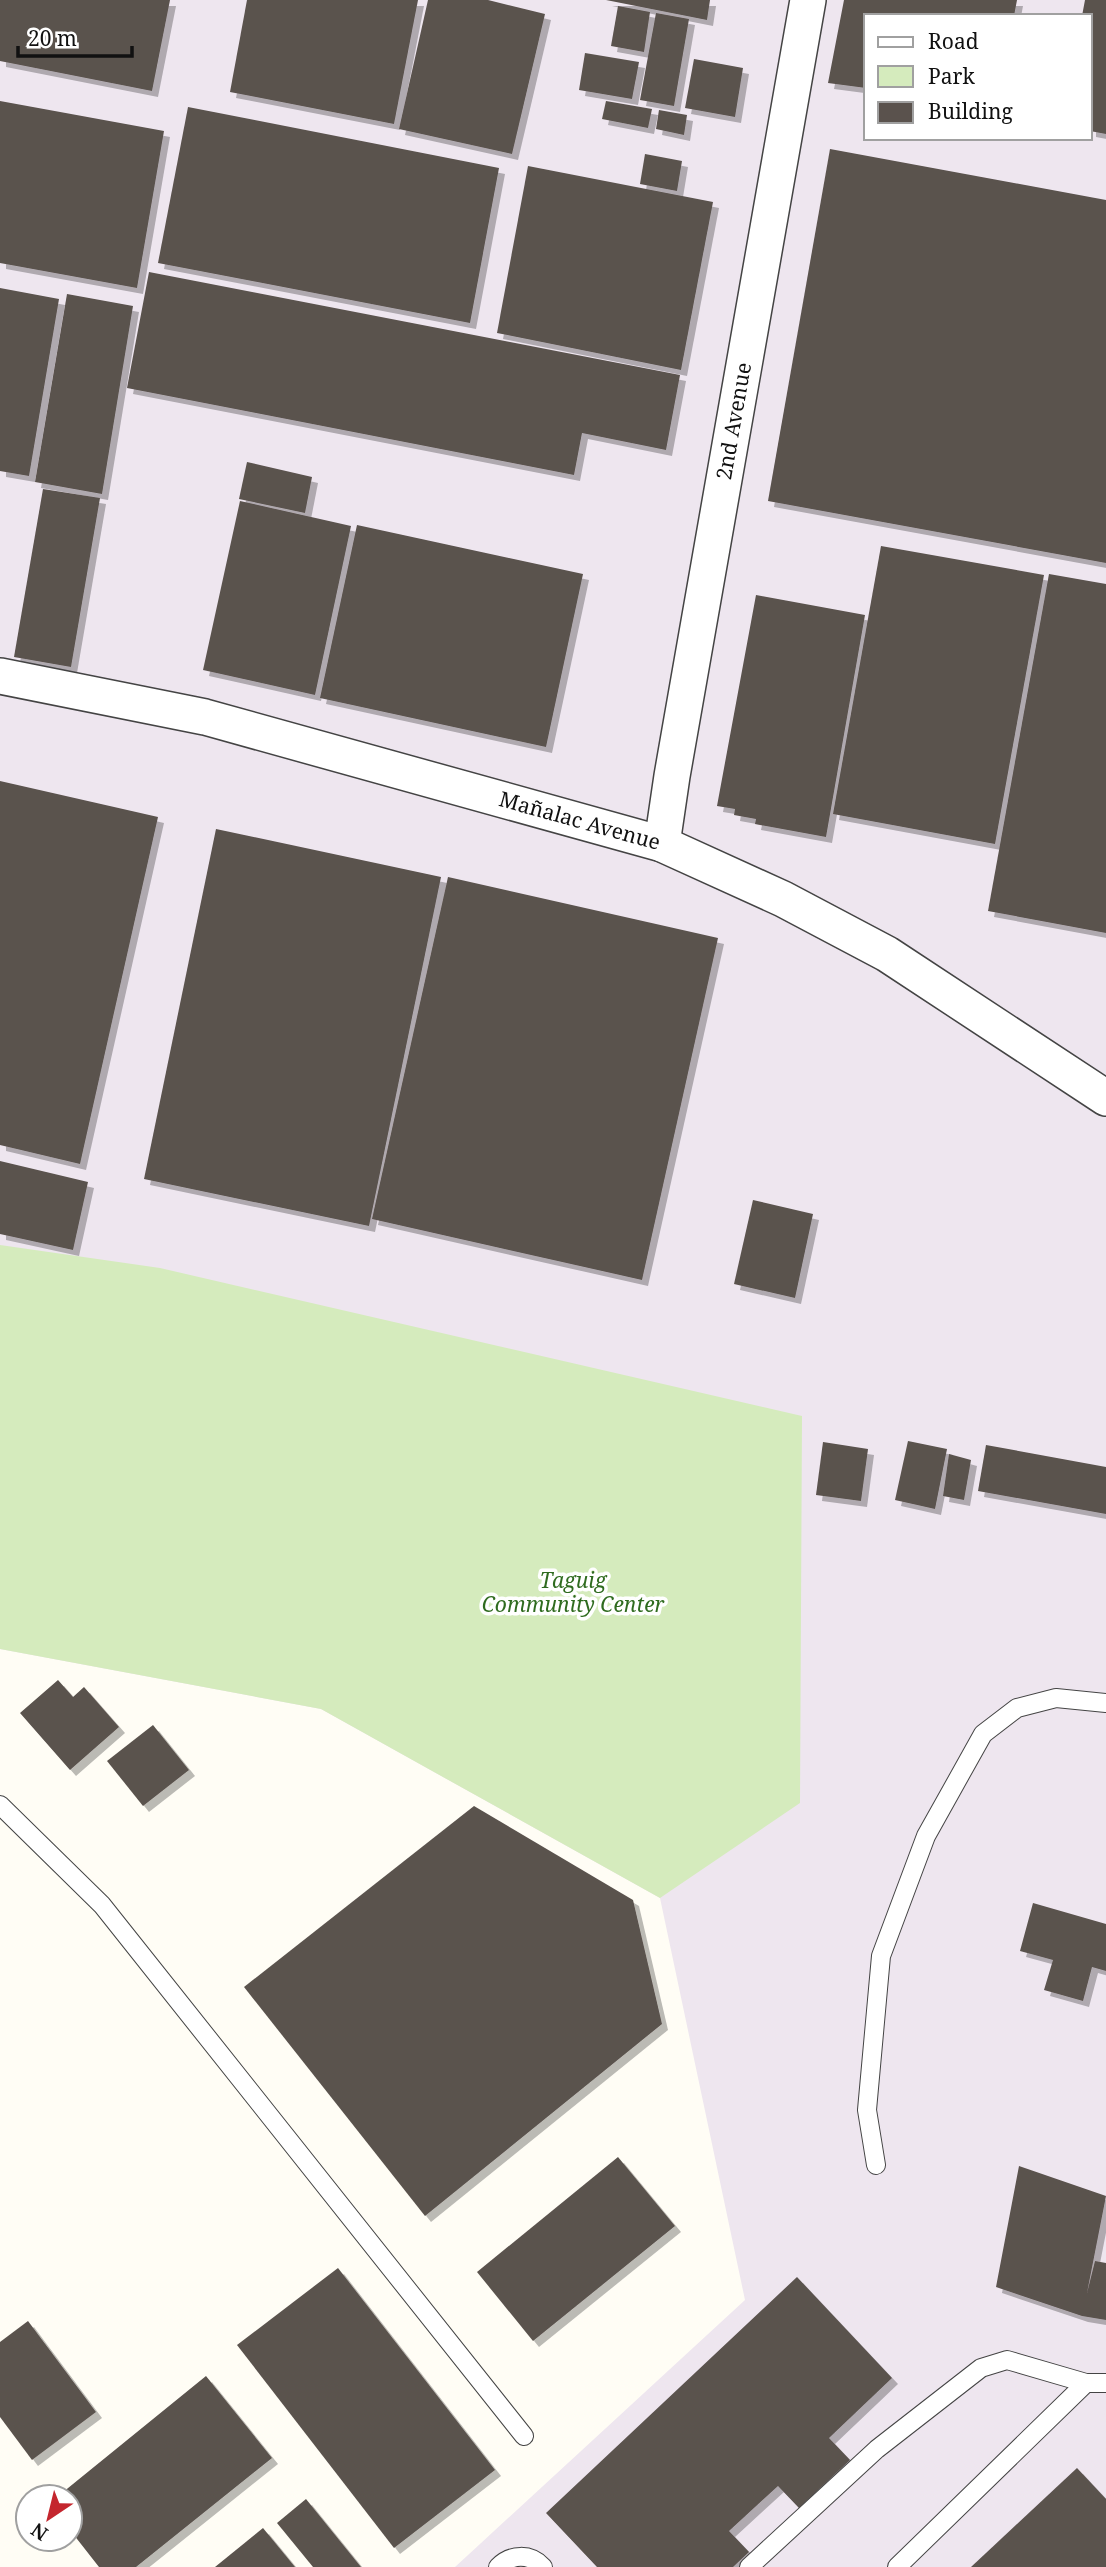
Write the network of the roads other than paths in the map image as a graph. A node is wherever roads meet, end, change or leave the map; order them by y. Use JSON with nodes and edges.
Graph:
{"nodes":[{"id":1,"x":808,"y":0,"type":"edge"},
{"id":2,"x":0,"y":676,"type":"edge"},
{"id":3,"x":662,"y":844,"type":"junction"},
{"id":4,"x":1106,"y":1098,"type":"edge"},
{"id":5,"x":1106,"y":1703,"type":"edge"},
{"id":6,"x":0,"y":1805,"type":"edge"},
{"id":7,"x":876,"y":2165,"type":"dead end"},
{"id":8,"x":1086,"y":2383,"type":"junction"},
{"id":9,"x":1106,"y":2384,"type":"edge"},
{"id":10,"x":524,"y":2436,"type":"dead end"},
{"id":11,"x":498,"y":2567,"type":"edge"},
{"id":12,"x":543,"y":2567,"type":"edge"},
{"id":13,"x":749,"y":2567,"type":"edge"},
{"id":14,"x":897,"y":2567,"type":"edge"}],
"edges":[{"from":1,"to":3,"type":"street","name":"2nd Avenue"},
{"from":2,"to":3,"type":"street","name":"Mañalac Avenue"},
{"from":3,"to":4,"type":"street","name":"Mañalac Avenue"},
{"from":5,"to":7,"type":"lane"},
{"from":6,"to":10,"type":"lane"},
{"from":8,"to":9,"type":"lane"},
{"from":8,"to":13,"type":"lane"},
{"from":8,"to":14,"type":"lane"},
{"from":11,"to":12,"type":"lane"}]}
